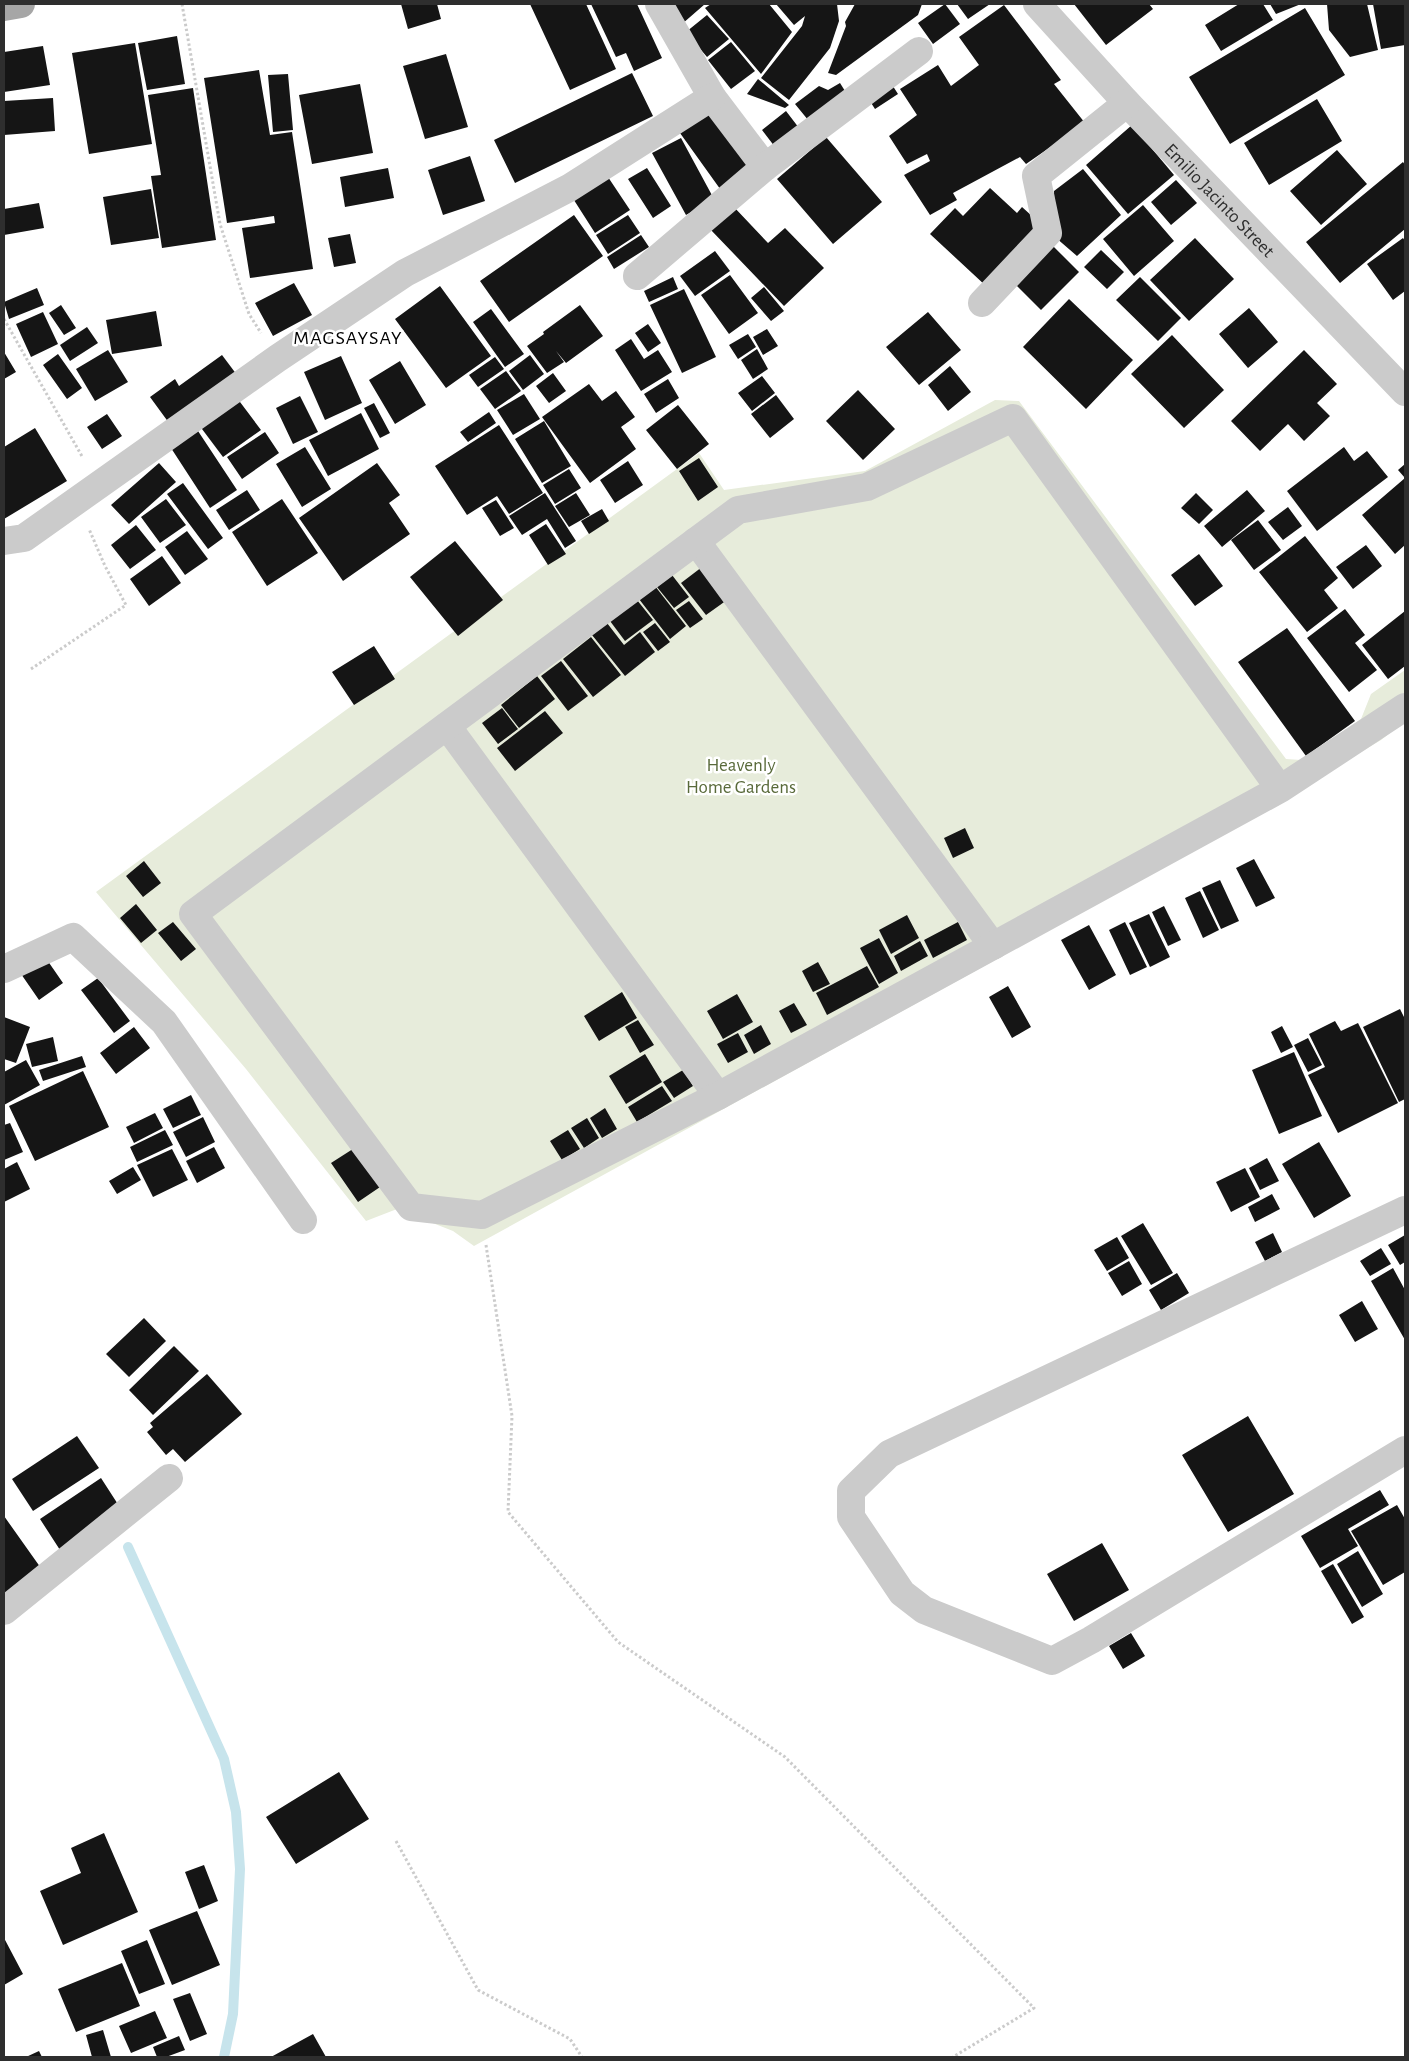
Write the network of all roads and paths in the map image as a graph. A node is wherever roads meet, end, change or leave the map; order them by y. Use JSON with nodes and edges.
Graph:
{"nodes":[{"id":1,"x":21,"y":4,"type":"edge"},
{"id":2,"x":182,"y":4,"type":"edge"},
{"id":3,"x":659,"y":4,"type":"edge"},
{"id":4,"x":1036,"y":4,"type":"edge"},
{"id":5,"x":4,"y":7,"type":"edge"},
{"id":6,"x":919,"y":51,"type":"dead end"},
{"id":7,"x":712,"y":97,"type":"junction"},
{"id":8,"x":1127,"y":103,"type":"junction"},
{"id":9,"x":765,"y":167,"type":"junction"},
{"id":10,"x":637,"y":276,"type":"dead end"},
{"id":11,"x":982,"y":303,"type":"dead end"},
{"id":12,"x":4,"y":319,"type":"edge"},
{"id":13,"x":278,"y":358,"type":"junction"},
{"id":14,"x":1405,"y":392,"type":"edge"},
{"id":15,"x":136,"y":459,"type":"junction"},
{"id":16,"x":76,"y":501,"type":"junction"},
{"id":17,"x":4,"y":541,"type":"edge"},
{"id":18,"x":696,"y":541,"type":"junction"},
{"id":19,"x":30,"y":669,"type":"dead end"},
{"id":20,"x":1405,"y":706,"type":"edge"},
{"id":21,"x":447,"y":726,"type":"junction"},
{"id":22,"x":1280,"y":789,"type":"junction"},
{"id":23,"x":993,"y":946,"type":"junction"},
{"id":24,"x":4,"y":968,"type":"edge"},
{"id":25,"x":718,"y":1096,"type":"junction"},
{"id":26,"x":1405,"y":1210,"type":"edge"},
{"id":27,"x":482,"y":1215,"type":"junction"},
{"id":28,"x":303,"y":1220,"type":"dead end"},
{"id":29,"x":1405,"y":1450,"type":"edge"},
{"id":30,"x":169,"y":1478,"type":"dead end"},
{"id":31,"x":4,"y":1611,"type":"edge"},
{"id":32,"x":396,"y":1841,"type":"dead end"},
{"id":33,"x":582,"y":2057,"type":"edge"},
{"id":34,"x":953,"y":2057,"type":"edge"}],
"edges":[{"from":1,"to":5,"type":"main road"},
{"from":2,"to":13,"type":"path"},
{"from":3,"to":7,"type":"street"},
{"from":4,"to":8,"type":"street","name":"Emilio Jacinto Street"},
{"from":6,"to":9,"type":"street"},
{"from":7,"to":9,"type":"street"},
{"from":7,"to":13,"type":"street"},
{"from":8,"to":11,"type":"street"},
{"from":8,"to":14,"type":"street","name":"Emilio Jacinto Street"},
{"from":9,"to":10,"type":"street"},
{"from":12,"to":15,"type":"path"},
{"from":13,"to":15,"type":"street"},
{"from":15,"to":16,"type":"street"},
{"from":16,"to":17,"type":"street"},
{"from":16,"to":19,"type":"path"},
{"from":18,"to":21,"type":"street"},
{"from":18,"to":22,"type":"street"},
{"from":18,"to":23,"type":"street"},
{"from":20,"to":22,"type":"street"},
{"from":21,"to":25,"type":"street"},
{"from":21,"to":27,"type":"street"},
{"from":22,"to":23,"type":"street"},
{"from":23,"to":25,"type":"street"},
{"from":24,"to":28,"type":"street"},
{"from":25,"to":27,"type":"street"},
{"from":26,"to":29,"type":"street"},
{"from":27,"to":34,"type":"path"},
{"from":30,"to":31,"type":"street"},
{"from":32,"to":33,"type":"path"}]}
